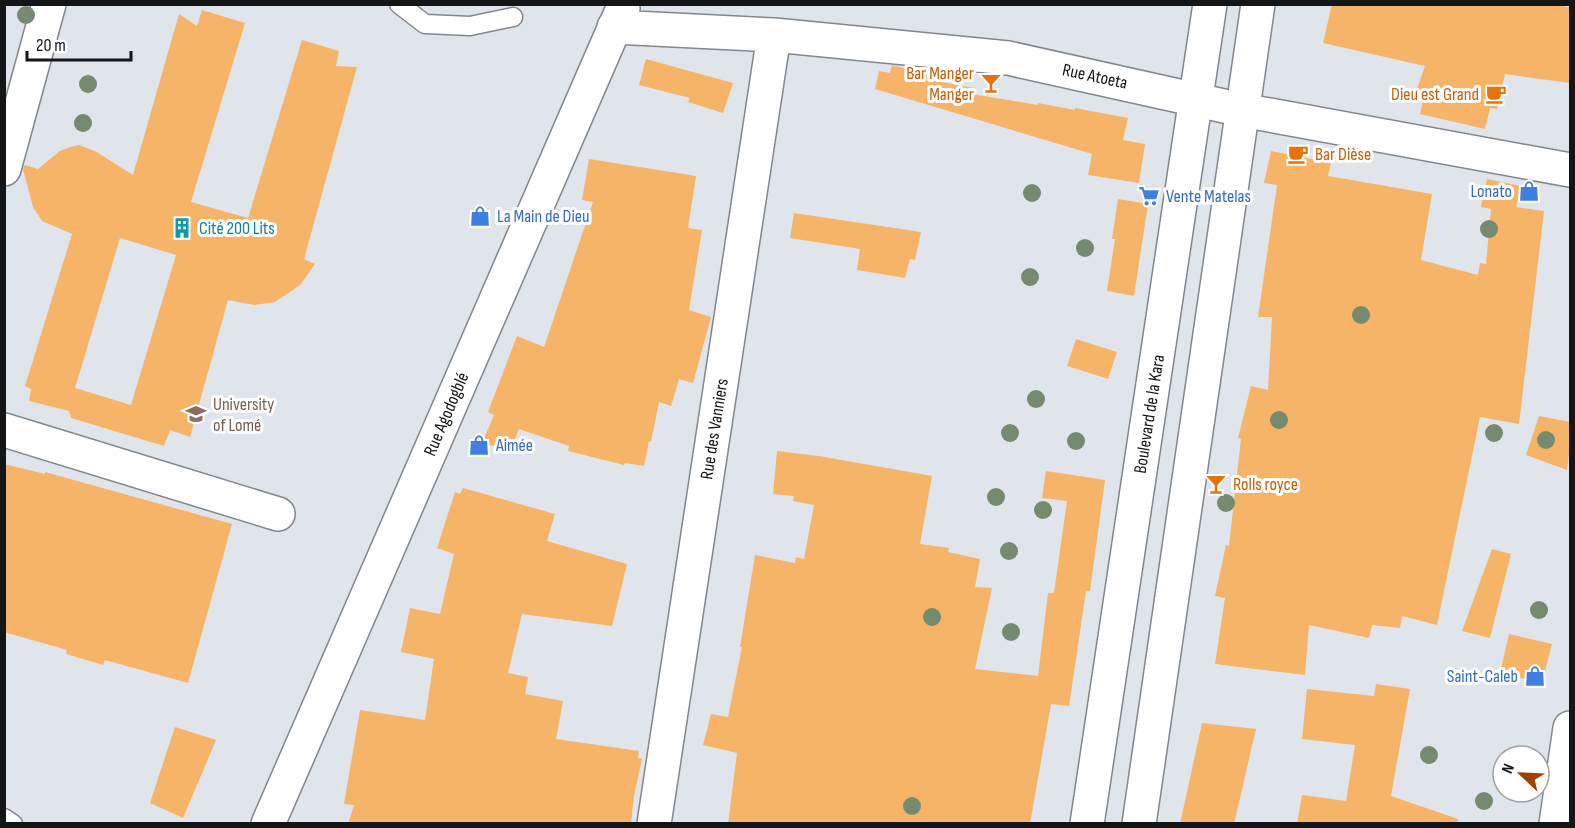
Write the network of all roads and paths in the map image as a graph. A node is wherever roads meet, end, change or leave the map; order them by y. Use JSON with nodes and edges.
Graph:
{"nodes":[{"id":1,"x":49,"y":4,"type":"edge"},
{"id":2,"x":399,"y":4,"type":"edge"},
{"id":3,"x":1209,"y":4,"type":"edge"},
{"id":4,"x":1258,"y":4,"type":"edge"},
{"id":5,"x":619,"y":16,"type":"edge"},
{"id":6,"x":513,"y":17,"type":"dead end"},
{"id":7,"x":774,"y":35,"type":"junction"},
{"id":8,"x":1179,"y":94,"type":"junction"},
{"id":9,"x":1265,"y":113,"type":"junction"},
{"id":10,"x":4,"y":169,"type":"edge"},
{"id":11,"x":1570,"y":170,"type":"edge"},
{"id":12,"x":4,"y":430,"type":"edge"},
{"id":13,"x":278,"y":514,"type":"dead end"},
{"id":14,"x":1570,"y":728,"type":"edge"},
{"id":15,"x":4,"y":818,"type":"edge"},
{"id":16,"x":14,"y":824,"type":"edge"},
{"id":17,"x":268,"y":824,"type":"edge"},
{"id":18,"x":654,"y":824,"type":"edge"},
{"id":19,"x":1087,"y":824,"type":"edge"},
{"id":20,"x":1138,"y":824,"type":"edge"},
{"id":21,"x":1556,"y":824,"type":"edge"}],
"edges":[{"from":1,"to":10,"type":"street"},
{"from":2,"to":6,"type":"lane"},
{"from":3,"to":8,"type":"street","name":"Boulevard de la Kara"},
{"from":4,"to":9,"type":"street"},
{"from":5,"to":7,"type":"street","name":"Rue Atoeta"},
{"from":5,"to":17,"type":"street","name":"Rue Agodogblé"},
{"from":7,"to":8,"type":"street","name":"Rue Atoeta"},
{"from":7,"to":18,"type":"street","name":"Rue des Vanniers"},
{"from":8,"to":9,"type":"street","name":"Rue Atoeta"},
{"from":8,"to":19,"type":"street","name":"Boulevard de la Kara"},
{"from":9,"to":11,"type":"street","name":"Rue Atoeta"},
{"from":9,"to":20,"type":"street"},
{"from":12,"to":13,"type":"street"},
{"from":14,"to":21,"type":"street"},
{"from":15,"to":16,"type":"lane"}]}
